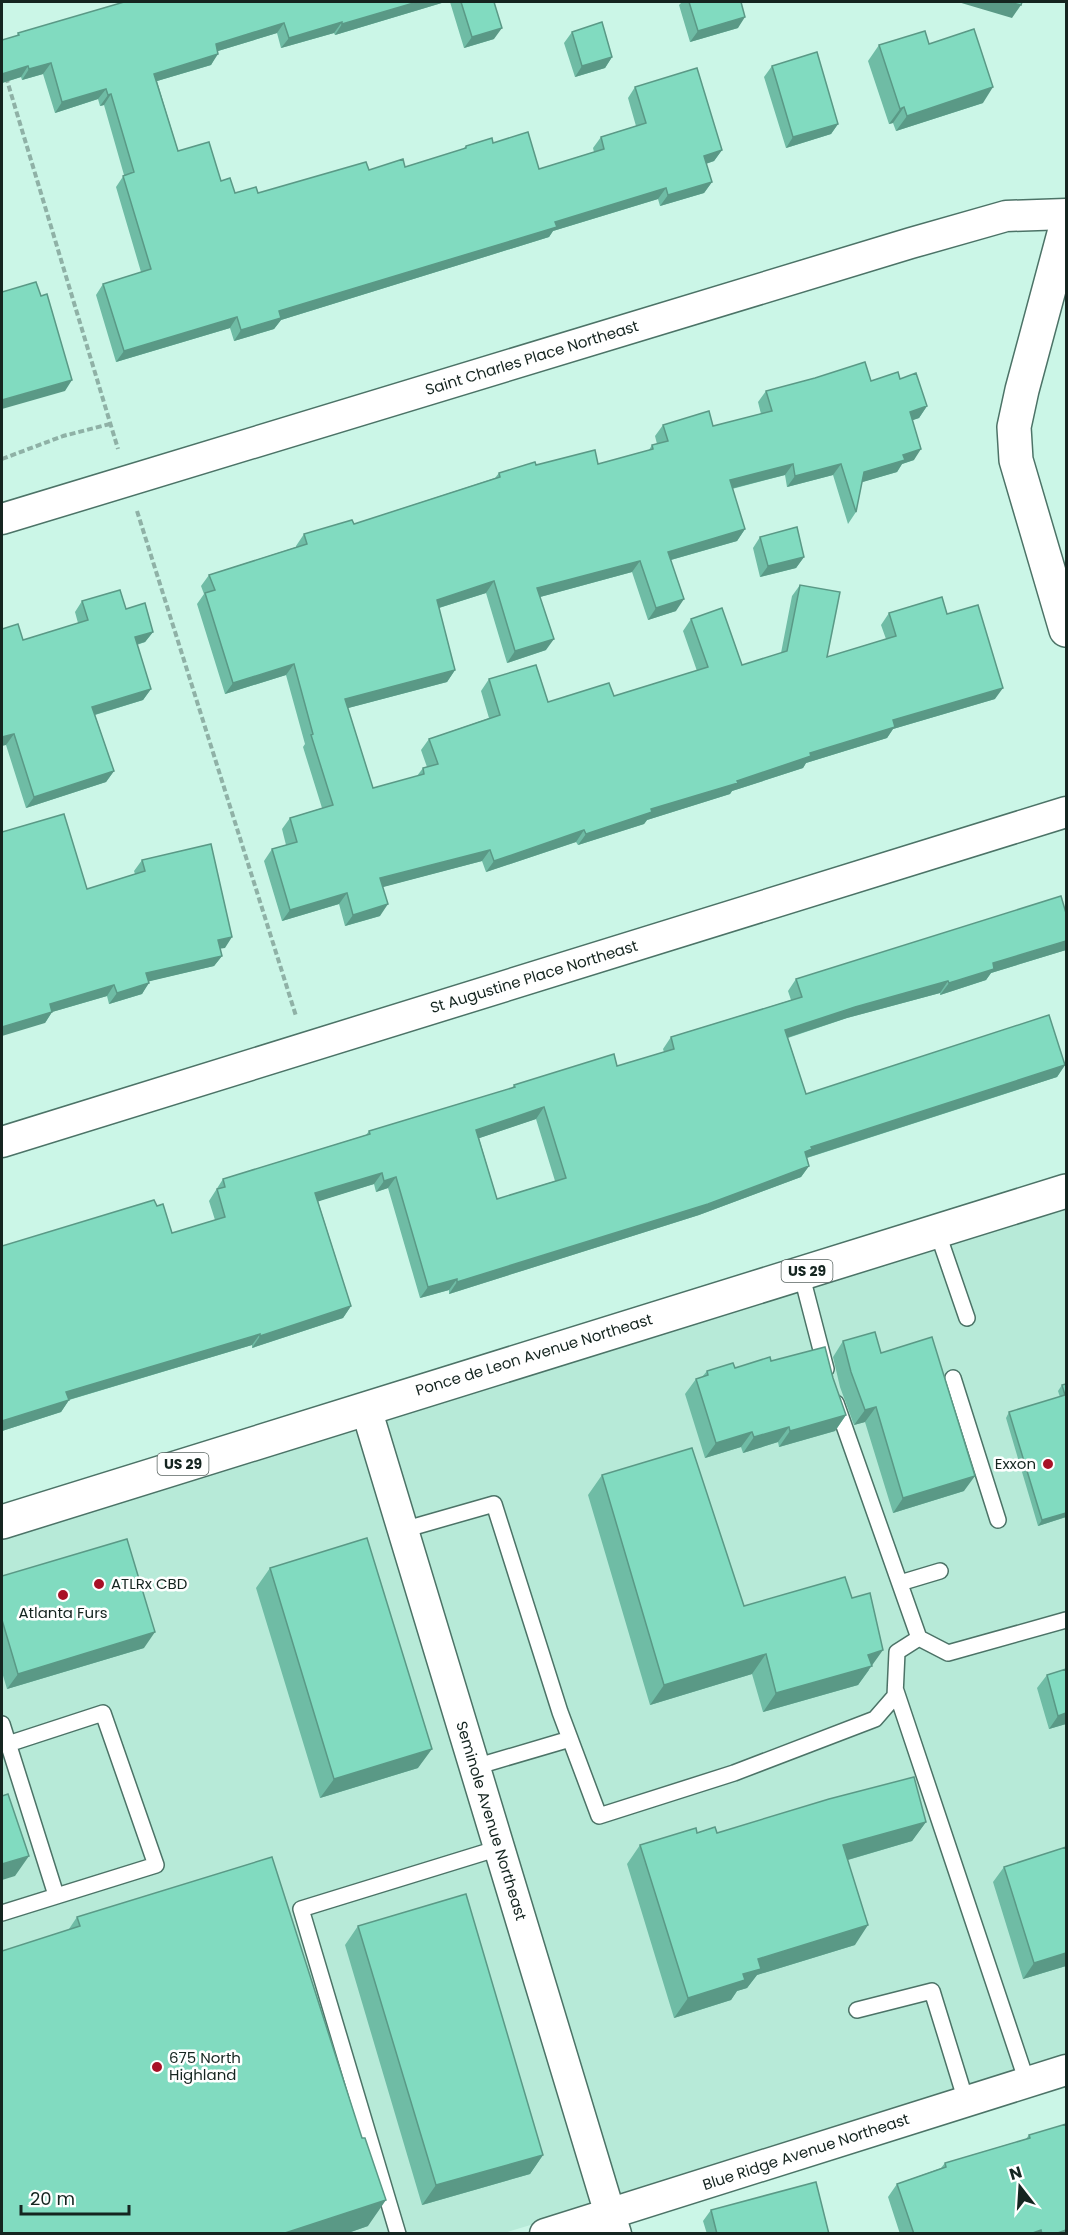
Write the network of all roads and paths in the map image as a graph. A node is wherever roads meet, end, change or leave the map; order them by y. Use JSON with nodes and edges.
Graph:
{"nodes":[{"id":1,"x":5,"y":73,"type":"edge"},
{"id":2,"x":1066,"y":214,"type":"edge"},
{"id":3,"x":1066,"y":226,"type":"edge"},
{"id":4,"x":110,"y":424,"type":"junction"},
{"id":5,"x":2,"y":459,"type":"edge"},
{"id":6,"x":128,"y":482,"type":"junction"},
{"id":7,"x":2,"y":519,"type":"edge"},
{"id":8,"x":1066,"y":630,"type":"edge"},
{"id":9,"x":1066,"y":812,"type":"edge"},
{"id":10,"x":306,"y":1048,"type":"junction"},
{"id":11,"x":2,"y":1142,"type":"edge"},
{"id":12,"x":1066,"y":1194,"type":"edge"},
{"id":13,"x":938,"y":1231,"type":"junction"},
{"id":14,"x":801,"y":1273,"type":"junction"},
{"id":15,"x":967,"y":1318,"type":"dead end"},
{"id":16,"x":953,"y":1378,"type":"dead end"},
{"id":17,"x":366,"y":1408,"type":"junction"},
{"id":18,"x":998,"y":1520,"type":"dead end"},
{"id":19,"x":2,"y":1522,"type":"edge"},
{"id":20,"x":403,"y":1530,"type":"junction"},
{"id":21,"x":940,"y":1571,"type":"dead end"},
{"id":22,"x":900,"y":1584,"type":"junction"},
{"id":23,"x":1066,"y":1620,"type":"edge"},
{"id":24,"x":919,"y":1638,"type":"junction"},
{"id":25,"x":896,"y":1691,"type":"junction"},
{"id":26,"x":2,"y":1724,"type":"edge"},
{"id":27,"x":570,"y":1739,"type":"junction"},
{"id":28,"x":8,"y":1744,"type":"junction"},
{"id":29,"x":475,"y":1767,"type":"junction"},
{"id":30,"x":499,"y":1848,"type":"junction"},
{"id":31,"x":56,"y":1895,"type":"junction"},
{"id":32,"x":2,"y":1913,"type":"edge"},
{"id":33,"x":857,"y":2010,"type":"dead end"},
{"id":34,"x":1066,"y":2070,"type":"edge"},
{"id":35,"x":1027,"y":2082,"type":"junction"},
{"id":36,"x":966,"y":2102,"type":"junction"},
{"id":37,"x":613,"y":2224,"type":"edge"},
{"id":38,"x":398,"y":2234,"type":"edge"},
{"id":39,"x":545,"y":2234,"type":"edge"}],
"edges":[{"from":1,"to":4,"type":"path"},
{"from":2,"to":6,"type":"street","name":"Saint Charles Place Northeast"},
{"from":3,"to":8,"type":"main road"},
{"from":4,"to":5,"type":"path"},
{"from":4,"to":6,"type":"path"},
{"from":6,"to":7,"type":"street","name":"Saint Charles Place Northeast"},
{"from":6,"to":10,"type":"path"},
{"from":9,"to":10,"type":"street","name":"St Augustine Place Northeast"},
{"from":10,"to":11,"type":"street","name":"St Augustine Place Northeast"},
{"from":12,"to":13,"type":"main road","name":"Ponce de Leon Avenue Northeast","number":"US 29"},
{"from":13,"to":14,"type":"main road","name":"Ponce de Leon Avenue Northeast","number":"US 29"},
{"from":13,"to":15,"type":"lane"},
{"from":14,"to":17,"type":"main road","name":"Ponce de Leon Avenue Northeast","number":"US 29"},
{"from":14,"to":22,"type":"lane"},
{"from":16,"to":18,"type":"lane"},
{"from":17,"to":19,"type":"main road","name":"Ponce de Leon Avenue Northeast","number":"US 29"},
{"from":17,"to":20,"type":"street","name":"Seminole Avenue Northeast"},
{"from":20,"to":27,"type":"lane"},
{"from":20,"to":29,"type":"street","name":"Seminole Avenue Northeast"},
{"from":21,"to":22,"type":"lane"},
{"from":22,"to":24,"type":"lane"},
{"from":23,"to":24,"type":"lane"},
{"from":24,"to":25,"type":"lane"},
{"from":25,"to":27,"type":"lane"},
{"from":25,"to":35,"type":"lane"},
{"from":26,"to":28,"type":"lane"},
{"from":27,"to":29,"type":"lane"},
{"from":28,"to":31,"type":"lane"},
{"from":28,"to":31,"type":"lane"},
{"from":29,"to":30,"type":"street","name":"Seminole Avenue Northeast"},
{"from":30,"to":37,"type":"street","name":"Seminole Avenue Northeast"},
{"from":30,"to":38,"type":"lane"},
{"from":31,"to":32,"type":"lane"},
{"from":33,"to":36,"type":"lane"},
{"from":34,"to":35,"type":"street","name":"Blue Ridge Avenue Northeast"},
{"from":35,"to":36,"type":"street","name":"Blue Ridge Avenue Northeast"},
{"from":36,"to":37,"type":"street","name":"Blue Ridge Avenue Northeast"},
{"from":37,"to":39,"type":"street","name":"Blue Ridge Avenue Northeast"}]}
